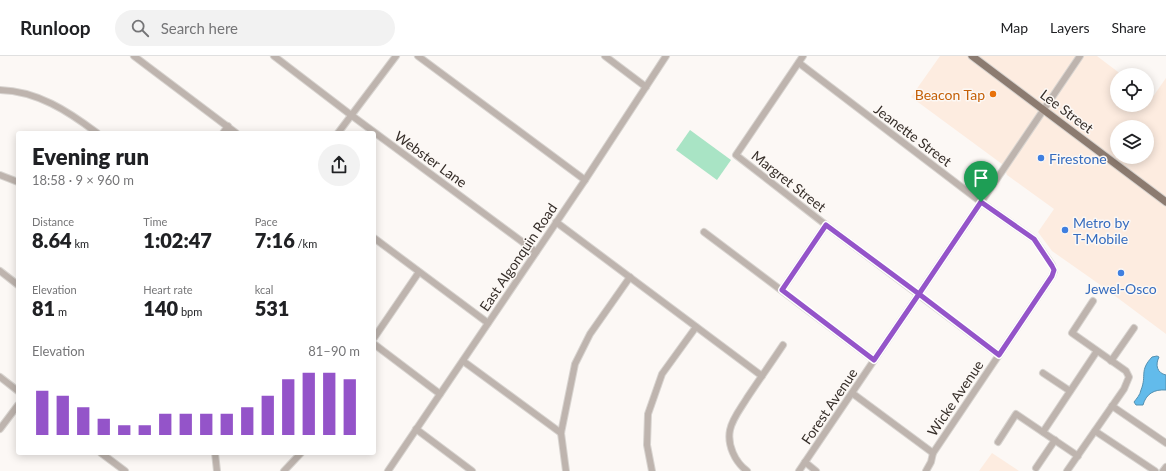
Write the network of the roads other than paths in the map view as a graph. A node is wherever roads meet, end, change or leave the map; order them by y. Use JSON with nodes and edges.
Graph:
{"nodes":[{"id":1,"x":134,"y":56,"type":"edge"},
{"id":2,"x":274,"y":56,"type":"edge"},
{"id":3,"x":396,"y":56,"type":"edge"},
{"id":4,"x":418,"y":56,"type":"edge"},
{"id":5,"x":605,"y":56,"type":"edge"},
{"id":6,"x":666,"y":56,"type":"edge"},
{"id":7,"x":803,"y":56,"type":"edge"},
{"id":8,"x":972,"y":56,"type":"edge"},
{"id":9,"x":1080,"y":56,"type":"edge"},
{"id":10,"x":799,"y":63,"type":"junction"},
{"id":11,"x":646,"y":87,"type":"junction"},
{"id":12,"x":0,"y":90,"type":"edge"},
{"id":13,"x":1043,"y":110,"type":"junction"},
{"id":14,"x":351,"y":115,"type":"junction"},
{"id":15,"x":228,"y":126,"type":"junction"},
{"id":16,"x":94,"y":131,"type":"edge"},
{"id":17,"x":224,"y":131,"type":"edge"},
{"id":18,"x":234,"y":131,"type":"edge"},
{"id":19,"x":339,"y":131,"type":"edge"},
{"id":20,"x":373,"y":131,"type":"edge"},
{"id":21,"x":376,"y":134,"type":"edge"},
{"id":22,"x":0,"y":175,"type":"edge"},
{"id":23,"x":585,"y":180,"type":"junction"},
{"id":24,"x":16,"y":181,"type":"edge"},
{"id":25,"x":981,"y":202,"type":"junction"},
{"id":26,"x":1166,"y":202,"type":"edge"},
{"id":27,"x":556,"y":222,"type":"junction"},
{"id":28,"x":826,"y":225,"type":"junction"},
{"id":29,"x":704,"y":232,"type":"dead end"},
{"id":30,"x":1034,"y":239,"type":"joint"},
{"id":31,"x":376,"y":240,"type":"edge"},
{"id":32,"x":536,"y":252,"type":"junction"},
{"id":33,"x":0,"y":271,"type":"edge"},
{"id":34,"x":419,"y":272,"type":"junction"},
{"id":35,"x":630,"y":277,"type":"junction"},
{"id":36,"x":16,"y":283,"type":"edge"},
{"id":37,"x":782,"y":290,"type":"junction"},
{"id":38,"x":919,"y":294,"type":"junction"},
{"id":39,"x":1093,"y":301,"type":"dead end"},
{"id":40,"x":488,"y":323,"type":"junction"},
{"id":41,"x":696,"y":327,"type":"junction"},
{"id":42,"x":1134,"y":328,"type":"dead end"},
{"id":43,"x":376,"y":335,"type":"edge"},
{"id":44,"x":783,"y":345,"type":"dead end"},
{"id":45,"x":376,"y":346,"type":"edge"},
{"id":46,"x":1097,"y":351,"type":"junction"},
{"id":47,"x":999,"y":355,"type":"junction"},
{"id":48,"x":874,"y":360,"type":"junction"},
{"id":49,"x":463,"y":361,"type":"junction"},
{"id":50,"x":1111,"y":361,"type":"junction"},
{"id":51,"x":1043,"y":373,"type":"dead end"},
{"id":52,"x":762,"y":376,"type":"junction"},
{"id":53,"x":0,"y":377,"type":"edge"},
{"id":54,"x":16,"y":389,"type":"edge"},
{"id":55,"x":1070,"y":391,"type":"junction"},
{"id":56,"x":852,"y":393,"type":"junction"},
{"id":57,"x":440,"y":394,"type":"junction"},
{"id":58,"x":1112,"y":406,"type":"junction"},
{"id":59,"x":16,"y":408,"type":"edge"},
{"id":60,"x":0,"y":429,"type":"edge"},
{"id":61,"x":416,"y":429,"type":"junction"},
{"id":62,"x":1095,"y":431,"type":"junction"},
{"id":63,"x":1043,"y":432,"type":"junction"},
{"id":64,"x":561,"y":434,"type":"junction"},
{"id":65,"x":1055,"y":440,"type":"junction"},
{"id":66,"x":998,"y":442,"type":"dead end"},
{"id":67,"x":1166,"y":443,"type":"edge"},
{"id":68,"x":933,"y":453,"type":"junction"},
{"id":69,"x":104,"y":455,"type":"edge"},
{"id":70,"x":215,"y":455,"type":"edge"},
{"id":71,"x":299,"y":455,"type":"edge"},
{"id":72,"x":1078,"y":456,"type":"junction"},
{"id":73,"x":805,"y":462,"type":"junction"},
{"id":74,"x":1166,"y":467,"type":"edge"},
{"id":75,"x":1036,"y":468,"type":"dead end"},
{"id":76,"x":125,"y":471,"type":"edge"},
{"id":77,"x":217,"y":471,"type":"edge"},
{"id":78,"x":284,"y":471,"type":"edge"},
{"id":79,"x":388,"y":471,"type":"edge"},
{"id":80,"x":472,"y":471,"type":"edge"},
{"id":81,"x":566,"y":471,"type":"edge"},
{"id":82,"x":652,"y":471,"type":"edge"},
{"id":83,"x":747,"y":471,"type":"edge"},
{"id":84,"x":799,"y":471,"type":"edge"},
{"id":85,"x":816,"y":471,"type":"edge"},
{"id":86,"x":926,"y":471,"type":"edge"},
{"id":87,"x":1067,"y":471,"type":"edge"},
{"id":88,"x":1155,"y":471,"type":"edge"},
{"id":89,"x":1163,"y":471,"type":"edge"}],
"edges":[{"from":1,"to":15,"type":"street"},
{"from":2,"to":14,"type":"street","name":"Webster Lane"},
{"from":3,"to":14,"type":"street"},
{"from":4,"to":23,"type":"street"},
{"from":5,"to":11,"type":"street"},
{"from":6,"to":11,"type":"street","name":"East Algonquin Road"},
{"from":7,"to":10,"type":"street"},
{"from":8,"to":13,"type":"main road","name":"Lee Street"},
{"from":9,"to":13,"type":"street","name":"Forest Avenue"},
{"from":10,"to":25,"type":"street","name":"Jeanette Street"},
{"from":10,"to":28,"type":"street","name":"Margret Street"},
{"from":11,"to":23,"type":"street","name":"East Algonquin Road"},
{"from":12,"to":16,"type":"street"},
{"from":13,"to":25,"type":"street","name":"Forest Avenue"},
{"from":13,"to":26,"type":"main road","name":"Lee Street"},
{"from":14,"to":19,"type":"street"},
{"from":14,"to":20,"type":"street","name":"Webster Lane"},
{"from":15,"to":17,"type":"street"},
{"from":15,"to":18,"type":"street"},
{"from":21,"to":32,"type":"street","name":"Webster Lane"},
{"from":22,"to":24,"type":"street"},
{"from":23,"to":27,"type":"street","name":"East Algonquin Road"},
{"from":25,"to":30,"type":"street","name":"Jeanette Street"},
{"from":25,"to":38,"type":"street","name":"Forest Avenue"},
{"from":27,"to":32,"type":"street","name":"East Algonquin Road"},
{"from":27,"to":35,"type":"street"},
{"from":28,"to":37,"type":"street"},
{"from":28,"to":38,"type":"street","name":"Margret Street"},
{"from":29,"to":37,"type":"street"},
{"from":30,"to":47,"type":"street","name":"Wicke Avenue"},
{"from":31,"to":34,"type":"street"},
{"from":32,"to":40,"type":"street","name":"East Algonquin Road"},
{"from":33,"to":36,"type":"street"},
{"from":34,"to":40,"type":"street"},
{"from":34,"to":43,"type":"street"},
{"from":35,"to":41,"type":"street"},
{"from":35,"to":64,"type":"street"},
{"from":37,"to":48,"type":"street"},
{"from":38,"to":47,"type":"street","name":"Margret Street"},
{"from":38,"to":48,"type":"street","name":"Forest Avenue"},
{"from":39,"to":46,"type":"street"},
{"from":40,"to":49,"type":"street","name":"East Algonquin Road"},
{"from":41,"to":52,"type":"street"},
{"from":41,"to":82,"type":"street"},
{"from":42,"to":50,"type":"street"},
{"from":44,"to":52,"type":"street"},
{"from":45,"to":57,"type":"street"},
{"from":46,"to":50,"type":"street"},
{"from":46,"to":55,"type":"street"},
{"from":47,"to":68,"type":"street","name":"Wicke Avenue"},
{"from":48,"to":56,"type":"street","name":"Forest Avenue"},
{"from":49,"to":57,"type":"street","name":"East Algonquin Road"},
{"from":49,"to":64,"type":"street"},
{"from":50,"to":58,"type":"street"},
{"from":51,"to":55,"type":"street"},
{"from":52,"to":83,"type":"street"},
{"from":53,"to":54,"type":"street"},
{"from":55,"to":63,"type":"street"},
{"from":56,"to":68,"type":"street"},
{"from":56,"to":73,"type":"street","name":"Forest Avenue"},
{"from":57,"to":61,"type":"street","name":"East Algonquin Road"},
{"from":58,"to":62,"type":"street"},
{"from":58,"to":67,"type":"street"},
{"from":59,"to":60,"type":"street"},
{"from":61,"to":79,"type":"street","name":"East Algonquin Road"},
{"from":61,"to":80,"type":"street"},
{"from":62,"to":72,"type":"street"},
{"from":62,"to":88,"type":"street"},
{"from":63,"to":65,"type":"street"},
{"from":63,"to":66,"type":"street"},
{"from":64,"to":81,"type":"street"},
{"from":65,"to":72,"type":"street"},
{"from":65,"to":75,"type":"street"},
{"from":68,"to":86,"type":"street","name":"Wicke Avenue"},
{"from":69,"to":76,"type":"street"},
{"from":70,"to":77,"type":"street"},
{"from":71,"to":78,"type":"street"},
{"from":72,"to":87,"type":"street"},
{"from":73,"to":84,"type":"street","name":"Forest Avenue"},
{"from":73,"to":85,"type":"street"},
{"from":74,"to":89,"type":"street"}]}
